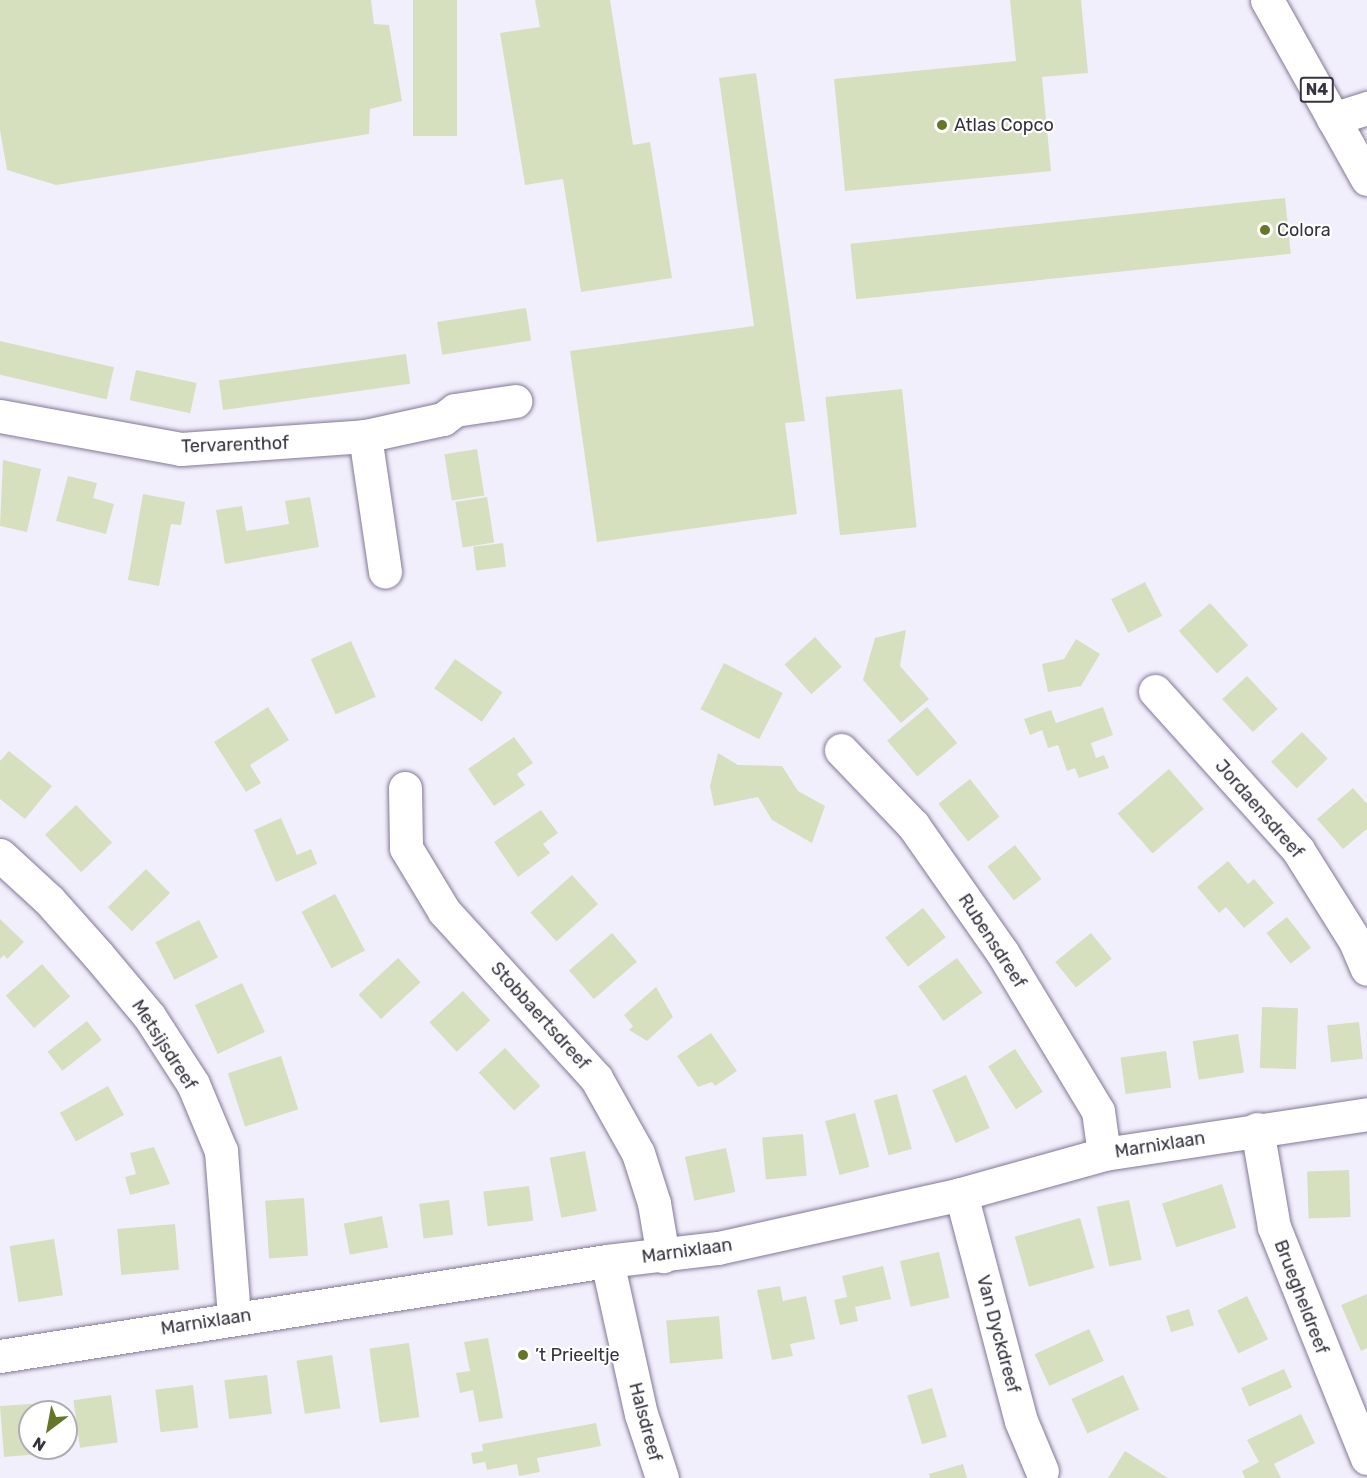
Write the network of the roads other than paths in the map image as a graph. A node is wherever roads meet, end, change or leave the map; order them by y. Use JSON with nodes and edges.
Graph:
{"nodes":[{"id":1,"x":1267,"y":0,"type":"edge"},
{"id":2,"x":1367,"y":108,"type":"edge"},
{"id":3,"x":1333,"y":119,"type":"junction"},
{"id":4,"x":1367,"y":179,"type":"edge"},
{"id":5,"x":515,"y":401,"type":"dead end"},
{"id":6,"x":0,"y":416,"type":"edge"},
{"id":7,"x":365,"y":436,"type":"junction"},
{"id":8,"x":385,"y":572,"type":"dead end"},
{"id":9,"x":1155,"y":691,"type":"dead end"},
{"id":10,"x":841,"y":750,"type":"dead end"},
{"id":11,"x":405,"y":788,"type":"dead end"},
{"id":12,"x":0,"y":855,"type":"edge"},
{"id":13,"x":1367,"y":969,"type":"edge"},
{"id":14,"x":1367,"y":1114,"type":"edge"},
{"id":15,"x":1257,"y":1130,"type":"junction"},
{"id":16,"x":1104,"y":1154,"type":"junction"},
{"id":17,"x":961,"y":1194,"type":"junction"},
{"id":18,"x":663,"y":1256,"type":"junction"},
{"id":19,"x":607,"y":1261,"type":"junction"},
{"id":20,"x":234,"y":1317,"type":"junction"},
{"id":21,"x":0,"y":1356,"type":"edge"},
{"id":22,"x":1367,"y":1458,"type":"edge"},
{"id":23,"x":1042,"y":1471,"type":"dead end"},
{"id":24,"x":662,"y":1478,"type":"edge"}],
"edges":[{"from":1,"to":3,"type":"street","number":"N4"},
{"from":2,"to":3,"type":"street"},
{"from":3,"to":4,"type":"street","number":"N4"},
{"from":5,"to":7,"type":"street","name":"Tervarenthof"},
{"from":6,"to":7,"type":"street","name":"Tervarenthof"},
{"from":7,"to":8,"type":"street"},
{"from":9,"to":13,"type":"street","name":"Jordaensdreef"},
{"from":10,"to":16,"type":"street","name":"Rubensdreef"},
{"from":11,"to":18,"type":"street","name":"Stobbaertsdreef"},
{"from":12,"to":20,"type":"street","name":"Metsijsdreef"},
{"from":14,"to":15,"type":"street","name":"Marnixlaan"},
{"from":15,"to":16,"type":"street","name":"Marnixlaan"},
{"from":15,"to":22,"type":"street","name":"Bruegheldreef"},
{"from":16,"to":17,"type":"street","name":"Marnixlaan"},
{"from":17,"to":18,"type":"street","name":"Marnixlaan"},
{"from":17,"to":23,"type":"street","name":"Van Dyckdreef"},
{"from":18,"to":19,"type":"street","name":"Marnixlaan"},
{"from":19,"to":20,"type":"street","name":"Marnixlaan"},
{"from":19,"to":24,"type":"street","name":"Halsdreef"},
{"from":20,"to":21,"type":"street","name":"Marnixlaan"}]}
